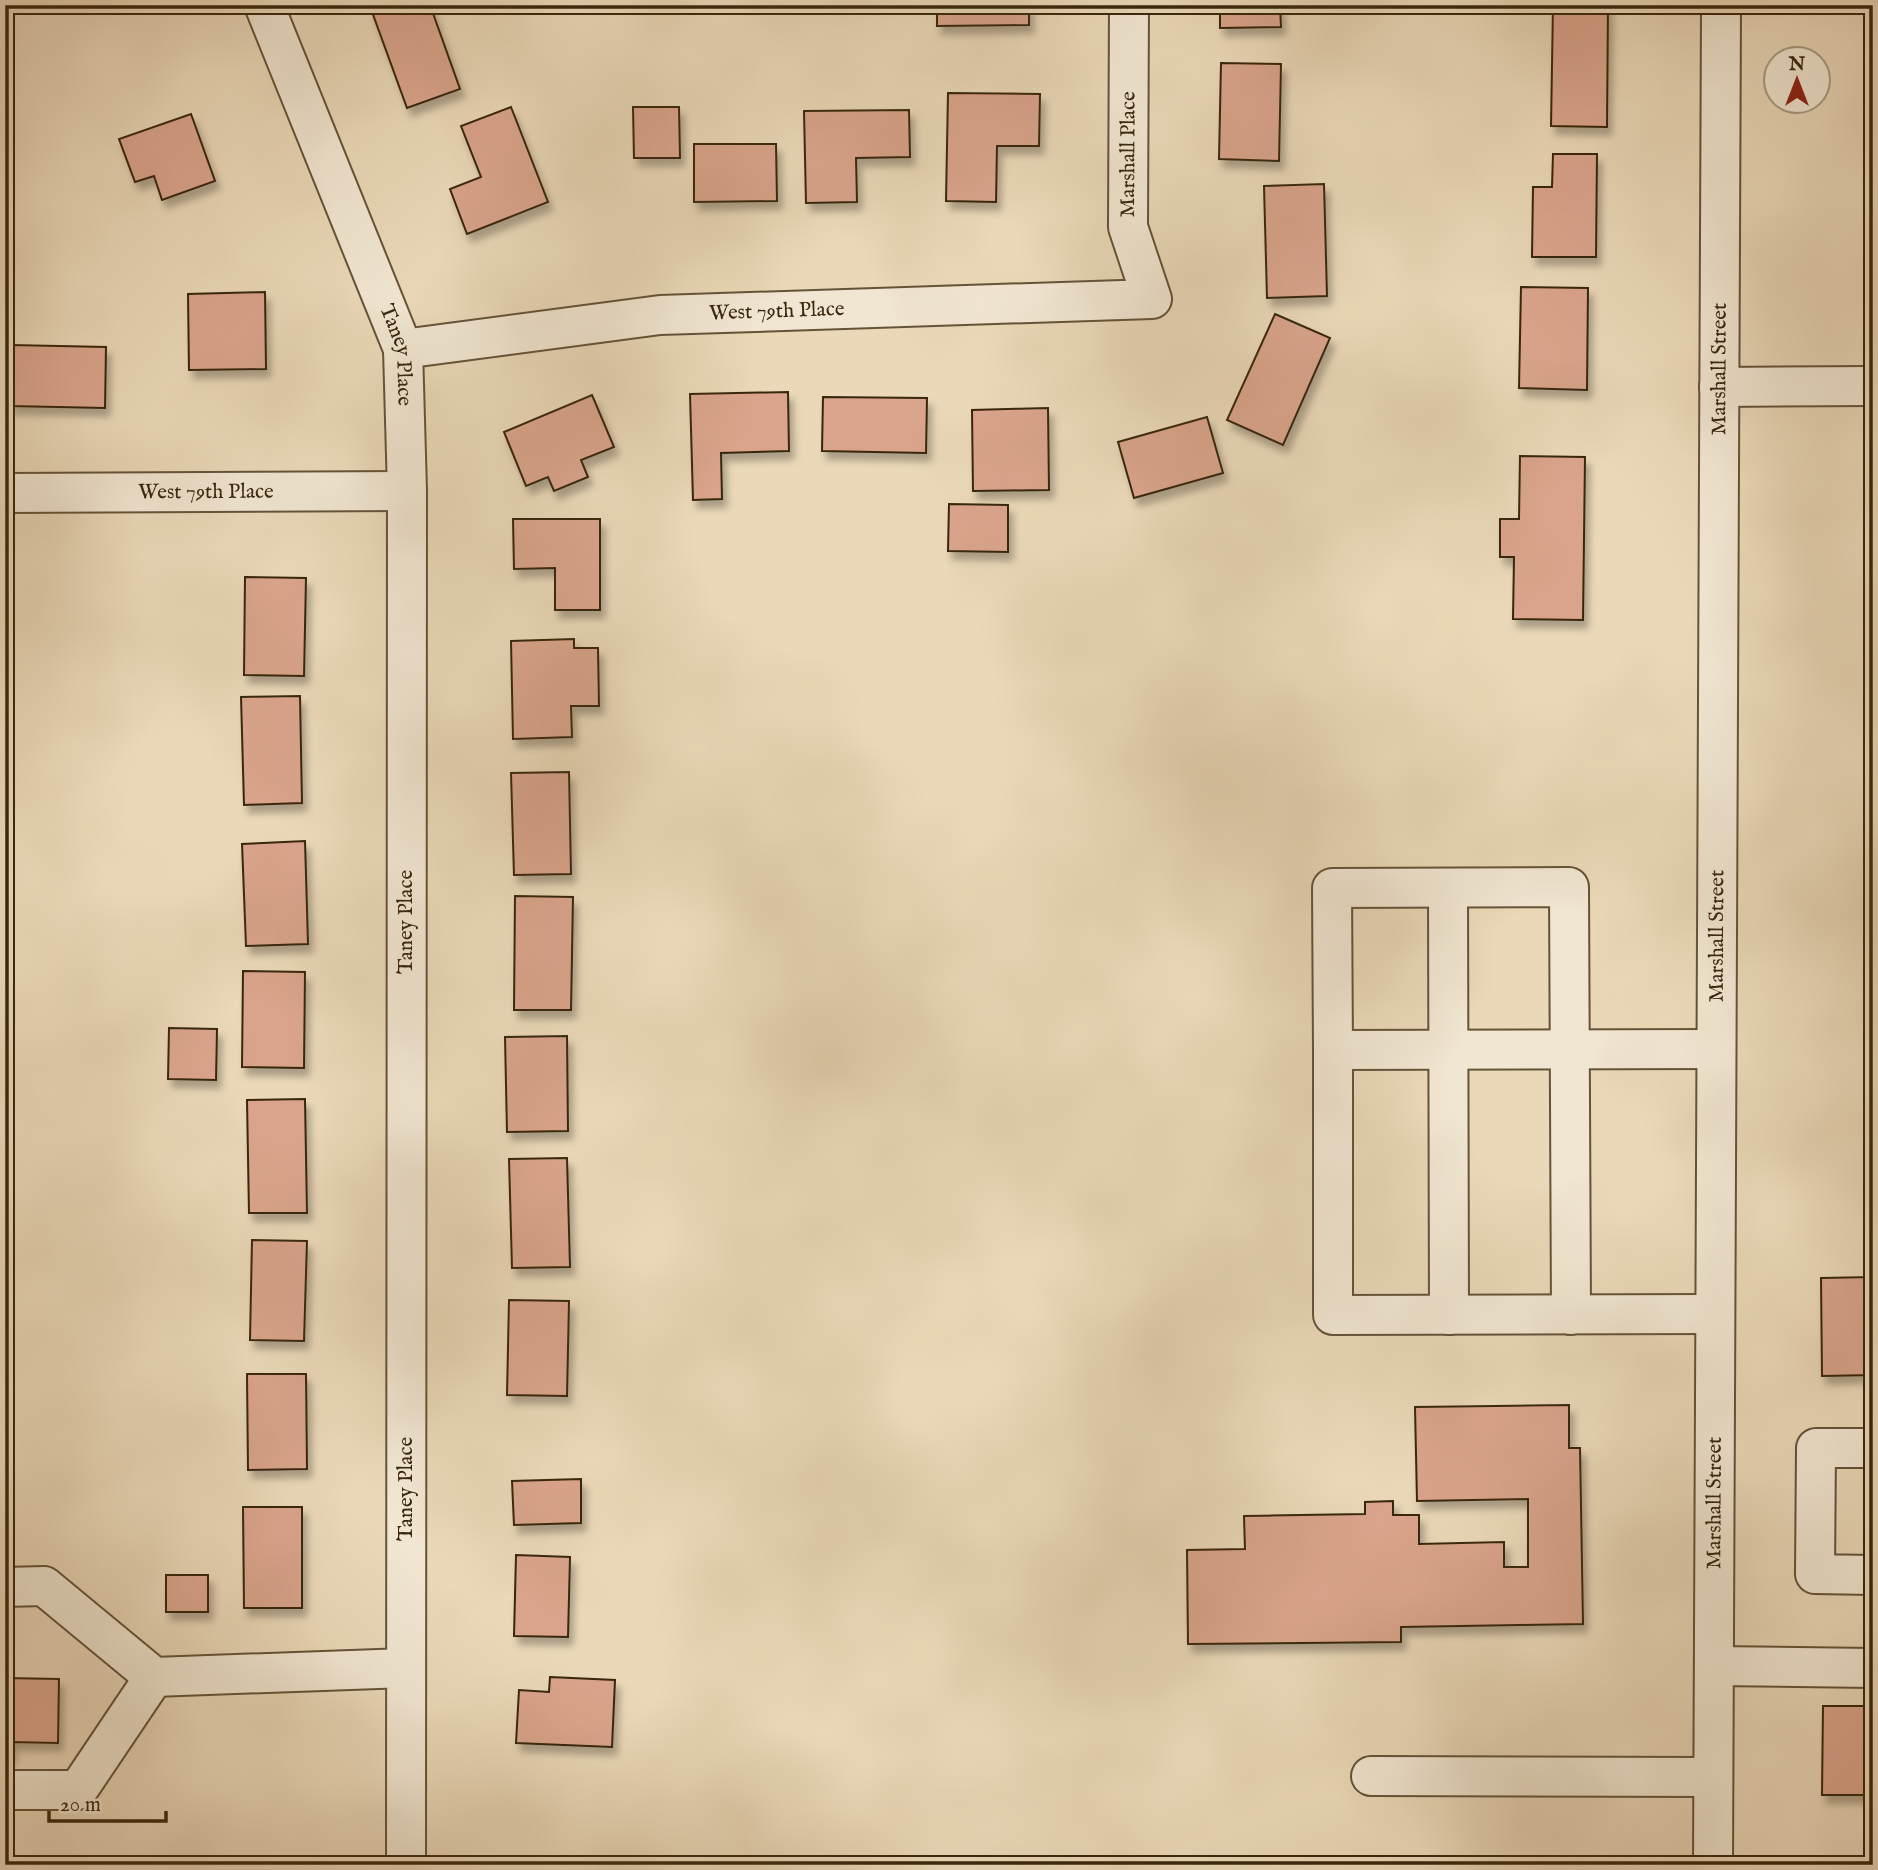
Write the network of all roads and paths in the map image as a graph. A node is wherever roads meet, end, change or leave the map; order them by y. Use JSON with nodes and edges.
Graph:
{"nodes":[{"id":1,"x":264,"y":5,"type":"edge"},
{"id":2,"x":1129,"y":5,"type":"edge"},
{"id":3,"x":1721,"y":5,"type":"edge"},
{"id":4,"x":1152,"y":299,"type":"joint"},
{"id":5,"x":403,"y":349,"type":"junction"},
{"id":6,"x":1873,"y":386,"type":"edge"},
{"id":7,"x":1719,"y":387,"type":"junction"},
{"id":8,"x":407,"y":491,"type":"junction"},
{"id":9,"x":5,"y":494,"type":"edge"},
{"id":10,"x":1448,"y":888,"type":"junction"},
{"id":11,"x":1570,"y":1049,"type":"junction"},
{"id":12,"x":1716,"y":1049,"type":"junction"},
{"id":13,"x":1333,"y":1050,"type":"junction"},
{"id":14,"x":1448,"y":1050,"type":"junction"},
{"id":15,"x":1715,"y":1314,"type":"junction"},
{"id":16,"x":1449,"y":1315,"type":"junction"},
{"id":17,"x":1571,"y":1315,"type":"junction"},
{"id":18,"x":1873,"y":1448,"type":"edge"},
{"id":19,"x":1873,"y":1575,"type":"edge"},
{"id":20,"x":5,"y":1587,"type":"edge"},
{"id":21,"x":1714,"y":1666,"type":"junction"},
{"id":22,"x":406,"y":1668,"type":"junction"},
{"id":23,"x":1873,"y":1668,"type":"edge"},
{"id":24,"x":154,"y":1677,"type":"junction"},
{"id":25,"x":1371,"y":1776,"type":"dead end"},
{"id":26,"x":1713,"y":1777,"type":"junction"},
{"id":27,"x":5,"y":1790,"type":"edge"},
{"id":28,"x":406,"y":1865,"type":"edge"},
{"id":29,"x":1713,"y":1865,"type":"edge"}],
"edges":[{"from":1,"to":5,"type":"street","name":"Taney Place"},
{"from":2,"to":4,"type":"street","name":"Marshall Place"},
{"from":3,"to":7,"type":"street","name":"Marshall Street"},
{"from":4,"to":5,"type":"street","name":"West 79th Place"},
{"from":5,"to":8,"type":"street","name":"Taney Place"},
{"from":6,"to":7,"type":"street"},
{"from":7,"to":12,"type":"street","name":"Marshall Street"},
{"from":8,"to":9,"type":"street","name":"West 79th Place"},
{"from":8,"to":22,"type":"street","name":"Taney Place"},
{"from":10,"to":11,"type":"street"},
{"from":10,"to":13,"type":"street"},
{"from":10,"to":14,"type":"street"},
{"from":11,"to":12,"type":"street"},
{"from":11,"to":14,"type":"street"},
{"from":11,"to":17,"type":"street"},
{"from":12,"to":15,"type":"street","name":"Marshall Street"},
{"from":13,"to":14,"type":"street"},
{"from":13,"to":16,"type":"street"},
{"from":14,"to":16,"type":"street"},
{"from":15,"to":17,"type":"street"},
{"from":15,"to":21,"type":"street","name":"Marshall Street"},
{"from":16,"to":17,"type":"street"},
{"from":18,"to":19,"type":"street"},
{"from":20,"to":24,"type":"street"},
{"from":21,"to":23,"type":"street"},
{"from":21,"to":26,"type":"street","name":"Marshall Street"},
{"from":22,"to":24,"type":"street"},
{"from":22,"to":28,"type":"street","name":"Taney Place"},
{"from":24,"to":27,"type":"street"},
{"from":25,"to":26,"type":"street"},
{"from":26,"to":29,"type":"street","name":"Marshall Street"}]}
